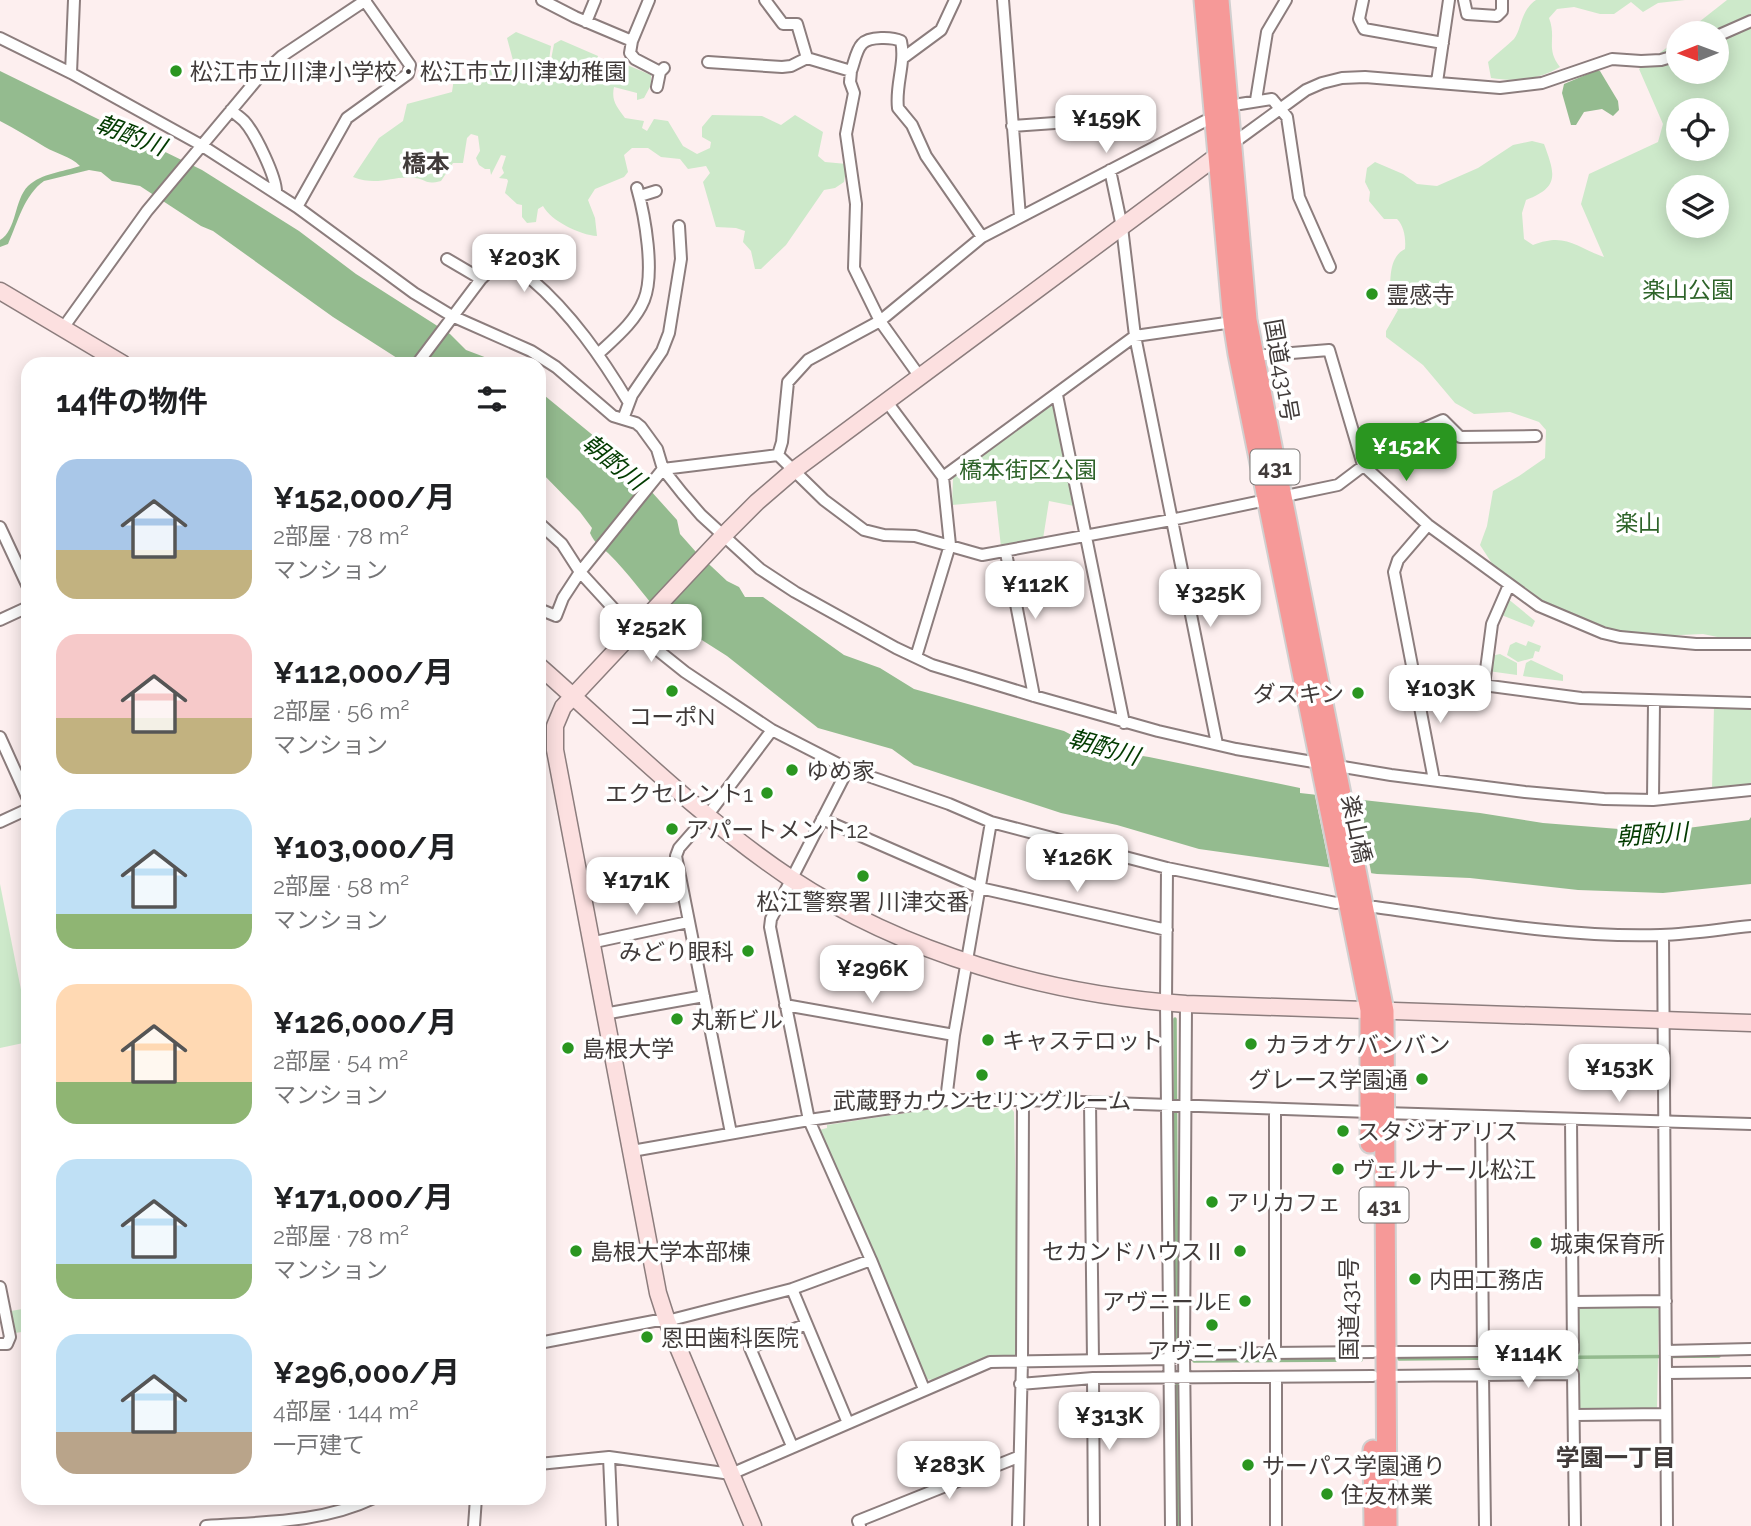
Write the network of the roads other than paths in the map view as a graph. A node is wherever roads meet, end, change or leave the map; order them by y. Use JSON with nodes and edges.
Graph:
{"nodes":[{"id":1,"x":74,"y":0,"type":"edge"},
{"id":2,"x":365,"y":0,"type":"edge"},
{"id":3,"x":542,"y":0,"type":"edge"},
{"id":4,"x":596,"y":0,"type":"edge"},
{"id":5,"x":649,"y":0,"type":"edge"},
{"id":6,"x":765,"y":0,"type":"edge"},
{"id":7,"x":948,"y":0,"type":"edge"},
{"id":8,"x":955,"y":0,"type":"edge"},
{"id":9,"x":1003,"y":0,"type":"edge"},
{"id":10,"x":1204,"y":0,"type":"edge"},
{"id":11,"x":1219,"y":0,"type":"edge"},
{"id":12,"x":1286,"y":0,"type":"edge"},
{"id":13,"x":1363,"y":0,"type":"edge"},
{"id":14,"x":1449,"y":0,"type":"edge"},
{"id":15,"x":1464,"y":0,"type":"edge"},
{"id":16,"x":1502,"y":0,"type":"edge"},
{"id":17,"x":949,"y":16,"type":"junction"},
{"id":18,"x":1751,"y":21,"type":"edge"},
{"id":19,"x":586,"y":22,"type":"junction"},
{"id":20,"x":1729,"y":31,"type":"edge"},
{"id":21,"x":0,"y":38,"type":"edge"},
{"id":22,"x":632,"y":40,"type":"junction"},
{"id":23,"x":1443,"y":43,"type":"junction"},
{"id":24,"x":807,"y":58,"type":"junction"},
{"id":25,"x":903,"y":58,"type":"junction"},
{"id":26,"x":1666,"y":59,"type":"edge"},
{"id":27,"x":709,"y":62,"type":"dead end"},
{"id":28,"x":851,"y":71,"type":"junction"},
{"id":29,"x":71,"y":73,"type":"junction"},
{"id":30,"x":1437,"y":82,"type":"junction"},
{"id":31,"x":657,"y":87,"type":"dead end"},
{"id":32,"x":1256,"y":100,"type":"junction"},
{"id":33,"x":1240,"y":104,"type":"dead end"},
{"id":34,"x":1281,"y":108,"type":"junction"},
{"id":35,"x":231,"y":110,"type":"junction"},
{"id":36,"x":1205,"y":121,"type":"dead end"},
{"id":37,"x":1069,"y":122,"type":"dead end"},
{"id":38,"x":1012,"y":127,"type":"junction"},
{"id":39,"x":198,"y":148,"type":"junction"},
{"id":40,"x":1225,"y":149,"type":"junction"},
{"id":41,"x":1110,"y":170,"type":"junction"},
{"id":42,"x":656,"y":191,"type":"dead end"},
{"id":43,"x":276,"y":193,"type":"junction"},
{"id":44,"x":297,"y":207,"type":"junction"},
{"id":45,"x":1020,"y":217,"type":"junction"},
{"id":46,"x":679,"y":226,"type":"dead end"},
{"id":47,"x":1122,"y":227,"type":"junction"},
{"id":48,"x":982,"y":237,"type":"junction"},
{"id":49,"x":447,"y":259,"type":"dead end"},
{"id":50,"x":1330,"y":267,"type":"dead end"},
{"id":51,"x":481,"y":279,"type":"junction"},
{"id":52,"x":0,"y":291,"type":"edge"},
{"id":53,"x":450,"y":319,"type":"junction"},
{"id":54,"x":880,"y":321,"type":"junction"},
{"id":55,"x":1233,"y":323,"type":"junction"},
{"id":56,"x":64,"y":328,"type":"junction"},
{"id":57,"x":1135,"y":336,"type":"junction"},
{"id":58,"x":598,"y":354,"type":"junction"},
{"id":59,"x":1253,"y":356,"type":"junction"},
{"id":60,"x":112,"y":357,"type":"edge"},
{"id":61,"x":422,"y":357,"type":"edge"},
{"id":62,"x":540,"y":357,"type":"edge"},
{"id":63,"x":546,"y":361,"type":"edge"},
{"id":64,"x":920,"y":377,"type":"junction"},
{"id":65,"x":1058,"y":395,"type":"junction"},
{"id":66,"x":887,"y":402,"type":"junction"},
{"id":67,"x":629,"y":403,"type":"junction"},
{"id":68,"x":623,"y":419,"type":"junction"},
{"id":69,"x":1536,"y":436,"type":"dead end"},
{"id":70,"x":778,"y":455,"type":"junction"},
{"id":71,"x":1363,"y":465,"type":"junction"},
{"id":72,"x":663,"y":469,"type":"junction"},
{"id":73,"x":793,"y":471,"type":"junction"},
{"id":74,"x":943,"y":477,"type":"junction"},
{"id":75,"x":1274,"y":498,"type":"junction"},
{"id":76,"x":1171,"y":520,"type":"junction"},
{"id":77,"x":1428,"y":525,"type":"junction"},
{"id":78,"x":0,"y":527,"type":"edge"},
{"id":79,"x":546,"y":529,"type":"edge"},
{"id":80,"x":1088,"y":537,"type":"junction"},
{"id":81,"x":719,"y":541,"type":"junction"},
{"id":82,"x":950,"y":545,"type":"junction"},
{"id":83,"x":1006,"y":553,"type":"junction"},
{"id":84,"x":21,"y":572,"type":"edge"},
{"id":85,"x":580,"y":572,"type":"junction"},
{"id":86,"x":1509,"y":585,"type":"junction"},
{"id":87,"x":21,"y":610,"type":"edge"},
{"id":88,"x":546,"y":612,"type":"edge"},
{"id":89,"x":0,"y":620,"type":"edge"},
{"id":90,"x":640,"y":626,"type":"junction"},
{"id":91,"x":1751,"y":644,"type":"edge"},
{"id":92,"x":916,"y":657,"type":"junction"},
{"id":93,"x":546,"y":672,"type":"edge"},
{"id":94,"x":1415,"y":676,"type":"junction"},
{"id":95,"x":1484,"y":685,"type":"junction"},
{"id":96,"x":574,"y":696,"type":"junction"},
{"id":97,"x":1034,"y":696,"type":"junction"},
{"id":98,"x":1654,"y":701,"type":"junction"},
{"id":99,"x":1751,"y":703,"type":"edge"},
{"id":100,"x":1125,"y":723,"type":"junction"},
{"id":101,"x":772,"y":730,"type":"junction"},
{"id":102,"x":0,"y":737,"type":"edge"},
{"id":103,"x":1217,"y":744,"type":"junction"},
{"id":104,"x":1327,"y":764,"type":"junction"},
{"id":105,"x":848,"y":769,"type":"junction"},
{"id":106,"x":1434,"y":780,"type":"junction"},
{"id":107,"x":21,"y":784,"type":"edge"},
{"id":108,"x":1331,"y":784,"type":"joint"},
{"id":109,"x":1751,"y":790,"type":"edge"},
{"id":110,"x":1653,"y":800,"type":"junction"},
{"id":111,"x":21,"y":812,"type":"edge"},
{"id":112,"x":707,"y":816,"type":"junction"},
{"id":113,"x":822,"y":819,"type":"junction"},
{"id":114,"x":0,"y":822,"type":"edge"},
{"id":115,"x":991,"y":822,"type":"junction"},
{"id":116,"x":1167,"y":867,"type":"junction"},
{"id":117,"x":792,"y":879,"type":"junction"},
{"id":118,"x":980,"y":888,"type":"junction"},
{"id":119,"x":1353,"y":895,"type":"junction"},
{"id":120,"x":688,"y":922,"type":"junction"},
{"id":121,"x":1751,"y":926,"type":"edge"},
{"id":122,"x":1167,"y":930,"type":"junction"},
{"id":123,"x":1662,"y":935,"type":"junction"},
{"id":124,"x":590,"y":943,"type":"junction"},
{"id":125,"x":967,"y":961,"type":"junction"},
{"id":126,"x":705,"y":996,"type":"junction"},
{"id":127,"x":1166,"y":1003,"type":"junction"},
{"id":128,"x":1186,"y":1004,"type":"junction"},
{"id":129,"x":785,"y":1005,"type":"junction"},
{"id":130,"x":1377,"y":1010,"type":"junction"},
{"id":131,"x":604,"y":1014,"type":"junction"},
{"id":132,"x":1665,"y":1022,"type":"junction"},
{"id":133,"x":1751,"y":1023,"type":"edge"},
{"id":134,"x":954,"y":1035,"type":"junction"},
{"id":135,"x":946,"y":1100,"type":"junction"},
{"id":136,"x":1023,"y":1100,"type":"junction"},
{"id":137,"x":1090,"y":1102,"type":"junction"},
{"id":138,"x":1168,"y":1104,"type":"junction"},
{"id":139,"x":1184,"y":1105,"type":"junction"},
{"id":140,"x":1275,"y":1109,"type":"junction"},
{"id":141,"x":1377,"y":1113,"type":"junction"},
{"id":142,"x":1481,"y":1116,"type":"junction"},
{"id":143,"x":1571,"y":1119,"type":"junction"},
{"id":144,"x":809,"y":1120,"type":"junction"},
{"id":145,"x":1665,"y":1121,"type":"junction"},
{"id":146,"x":1751,"y":1124,"type":"edge"},
{"id":147,"x":731,"y":1133,"type":"junction"},
{"id":148,"x":632,"y":1151,"type":"junction"},
{"id":149,"x":871,"y":1260,"type":"junction"},
{"id":150,"x":0,"y":1287,"type":"edge"},
{"id":151,"x":792,"y":1289,"type":"junction"},
{"id":152,"x":1666,"y":1301,"type":"junction"},
{"id":153,"x":1574,"y":1302,"type":"junction"},
{"id":154,"x":667,"y":1321,"type":"junction"},
{"id":155,"x":806,"y":1324,"type":"junction"},
{"id":156,"x":546,"y":1342,"type":"edge"},
{"id":157,"x":0,"y":1344,"type":"edge"},
{"id":158,"x":1751,"y":1349,"type":"edge"},
{"id":159,"x":1379,"y":1352,"type":"junction"},
{"id":160,"x":1483,"y":1352,"type":"junction"},
{"id":161,"x":1275,"y":1353,"type":"junction"},
{"id":162,"x":1184,"y":1354,"type":"junction"},
{"id":163,"x":1170,"y":1359,"type":"junction"},
{"id":164,"x":1093,"y":1360,"type":"junction"},
{"id":165,"x":1666,"y":1360,"type":"junction"},
{"id":166,"x":1022,"y":1361,"type":"junction"},
{"id":167,"x":1751,"y":1371,"type":"edge"},
{"id":168,"x":1483,"y":1375,"type":"junction"},
{"id":169,"x":1379,"y":1376,"type":"junction"},
{"id":170,"x":1170,"y":1377,"type":"junction"},
{"id":171,"x":1276,"y":1377,"type":"junction"},
{"id":172,"x":1093,"y":1378,"type":"junction"},
{"id":173,"x":1185,"y":1378,"type":"junction"},
{"id":174,"x":1020,"y":1384,"type":"junction"},
{"id":175,"x":924,"y":1390,"type":"junction"},
{"id":176,"x":1666,"y":1414,"type":"junction"},
{"id":177,"x":1575,"y":1415,"type":"junction"},
{"id":178,"x":848,"y":1423,"type":"junction"},
{"id":179,"x":793,"y":1446,"type":"junction"},
{"id":180,"x":609,"y":1457,"type":"junction"},
{"id":181,"x":1018,"y":1457,"type":"junction"},
{"id":182,"x":546,"y":1463,"type":"edge"},
{"id":183,"x":731,"y":1474,"type":"junction"},
{"id":184,"x":360,"y":1505,"type":"edge"},
{"id":185,"x":476,"y":1505,"type":"edge"},
{"id":186,"x":295,"y":1523,"type":"edge"},
{"id":187,"x":206,"y":1526,"type":"edge"},
{"id":188,"x":474,"y":1526,"type":"edge"},
{"id":189,"x":612,"y":1526,"type":"edge"},
{"id":190,"x":753,"y":1526,"type":"edge"},
{"id":191,"x":860,"y":1526,"type":"edge"},
{"id":192,"x":1018,"y":1526,"type":"edge"},
{"id":193,"x":1094,"y":1526,"type":"edge"},
{"id":194,"x":1171,"y":1526,"type":"edge"},
{"id":195,"x":1186,"y":1526,"type":"edge"},
{"id":196,"x":1276,"y":1526,"type":"edge"},
{"id":197,"x":1374,"y":1526,"type":"edge"},
{"id":198,"x":1387,"y":1526,"type":"edge"},
{"id":199,"x":1485,"y":1526,"type":"edge"},
{"id":200,"x":1575,"y":1526,"type":"edge"},
{"id":201,"x":1667,"y":1526,"type":"edge"}],
"edges":[{"from":1,"to":29,"type":"street"},
{"from":2,"to":35,"type":"street"},
{"from":2,"to":44,"type":"street"},
{"from":3,"to":19,"type":"street"},
{"from":4,"to":19,"type":"street"},
{"from":5,"to":22,"type":"street"},
{"from":6,"to":24,"type":"street"},
{"from":7,"to":17,"type":"street"},
{"from":8,"to":17,"type":"street"},
{"from":9,"to":38,"type":"street"},
{"from":10,"to":40,"type":"highway","name":"国道431号","number":"431"},
{"from":11,"to":40,"type":"highway","name":"国道431号","number":"431"},
{"from":12,"to":32,"type":"street"},
{"from":13,"to":23,"type":"street"},
{"from":14,"to":23,"type":"street"},
{"from":15,"to":16,"type":"street"},
{"from":17,"to":25,"type":"street"},
{"from":18,"to":20,"type":"street"},
{"from":19,"to":22,"type":"street"},
{"from":21,"to":29,"type":"street"},
{"from":22,"to":31,"type":"street"},
{"from":23,"to":30,"type":"street"},
{"from":24,"to":27,"type":"street"},
{"from":24,"to":28,"type":"street"},
{"from":25,"to":28,"type":"street"},
{"from":25,"to":48,"type":"street"},
{"from":26,"to":30,"type":"street"},
{"from":28,"to":54,"type":"street"},
{"from":29,"to":39,"type":"street"},
{"from":30,"to":34,"type":"street"},
{"from":32,"to":33,"type":"street"},
{"from":32,"to":34,"type":"street"},
{"from":34,"to":40,"type":"street"},
{"from":34,"to":50,"type":"street"},
{"from":35,"to":39,"type":"street"},
{"from":35,"to":43,"type":"street"},
{"from":36,"to":41,"type":"street"},
{"from":37,"to":38,"type":"street"},
{"from":38,"to":45,"type":"street"},
{"from":39,"to":43,"type":"street"},
{"from":39,"to":56,"type":"street"},
{"from":40,"to":47,"type":"street"},
{"from":40,"to":55,"type":"highway","name":"国道431号","number":"431"},
{"from":40,"to":59,"type":"highway","name":"国道431号","number":"431"},
{"from":41,"to":45,"type":"street"},
{"from":41,"to":47,"type":"street"},
{"from":42,"to":58,"type":"street"},
{"from":43,"to":44,"type":"street"},
{"from":44,"to":53,"type":"street"},
{"from":45,"to":48,"type":"street"},
{"from":46,"to":67,"type":"street"},
{"from":47,"to":57,"type":"street"},
{"from":47,"to":64,"type":"street"},
{"from":48,"to":54,"type":"street"},
{"from":49,"to":51,"type":"street"},
{"from":51,"to":53,"type":"street"},
{"from":51,"to":58,"type":"street"},
{"from":52,"to":56,"type":"street"},
{"from":53,"to":61,"type":"street"},
{"from":53,"to":62,"type":"street"},
{"from":54,"to":64,"type":"street"},
{"from":54,"to":70,"type":"street"},
{"from":55,"to":57,"type":"street"},
{"from":55,"to":75,"type":"highway","name":"国道431号","number":"431"},
{"from":56,"to":60,"type":"street"},
{"from":57,"to":65,"type":"street"},
{"from":57,"to":76,"type":"street"},
{"from":58,"to":67,"type":"street"},
{"from":59,"to":71,"type":"street"},
{"from":59,"to":75,"type":"highway","name":"国道431号","number":"431"},
{"from":63,"to":68,"type":"street"},
{"from":64,"to":66,"type":"street"},
{"from":65,"to":74,"type":"street"},
{"from":65,"to":80,"type":"street"},
{"from":66,"to":73,"type":"street"},
{"from":66,"to":74,"type":"street"},
{"from":67,"to":68,"type":"street"},
{"from":68,"to":72,"type":"street"},
{"from":69,"to":71,"type":"street"},
{"from":70,"to":72,"type":"street"},
{"from":70,"to":73,"type":"street"},
{"from":71,"to":75,"type":"street"},
{"from":71,"to":77,"type":"street"},
{"from":72,"to":81,"type":"street"},
{"from":72,"to":85,"type":"street"},
{"from":73,"to":81,"type":"street"},
{"from":73,"to":82,"type":"street"},
{"from":74,"to":82,"type":"street"},
{"from":75,"to":76,"type":"street"},
{"from":75,"to":104,"type":"highway","name":"国道431号","number":"431"},
{"from":76,"to":80,"type":"street"},
{"from":76,"to":103,"type":"street"},
{"from":77,"to":86,"type":"street"},
{"from":77,"to":94,"type":"street"},
{"from":78,"to":84,"type":"street"},
{"from":79,"to":85,"type":"street"},
{"from":80,"to":83,"type":"street"},
{"from":80,"to":100,"type":"street"},
{"from":81,"to":90,"type":"street"},
{"from":81,"to":92,"type":"street"},
{"from":82,"to":83,"type":"street"},
{"from":82,"to":92,"type":"street"},
{"from":83,"to":97,"type":"street"},
{"from":85,"to":88,"type":"street"},
{"from":85,"to":90,"type":"street"},
{"from":86,"to":91,"type":"street"},
{"from":86,"to":95,"type":"street"},
{"from":87,"to":89,"type":"street"},
{"from":90,"to":96,"type":"street"},
{"from":90,"to":101,"type":"street"},
{"from":92,"to":97,"type":"street"},
{"from":93,"to":96,"type":"street"},
{"from":94,"to":95,"type":"street"},
{"from":94,"to":106,"type":"street"},
{"from":95,"to":98,"type":"street"},
{"from":96,"to":112,"type":"street"},
{"from":96,"to":124,"type":"street"},
{"from":97,"to":100,"type":"street"},
{"from":98,"to":99,"type":"street"},
{"from":98,"to":110,"type":"street"},
{"from":100,"to":103,"type":"street"},
{"from":101,"to":105,"type":"street"},
{"from":101,"to":112,"type":"street"},
{"from":102,"to":107,"type":"street"},
{"from":103,"to":104,"type":"street"},
{"from":104,"to":106,"type":"street"},
{"from":104,"to":108,"type":"highway","name":"国道431号","number":"431"},
{"from":105,"to":113,"type":"street"},
{"from":105,"to":115,"type":"street"},
{"from":106,"to":110,"type":"street"},
{"from":108,"to":119,"type":"highway","name":"楽山橋","number":"431"},
{"from":109,"to":110,"type":"street"},
{"from":111,"to":114,"type":"street"},
{"from":112,"to":117,"type":"street"},
{"from":112,"to":120,"type":"street"},
{"from":113,"to":117,"type":"street"},
{"from":113,"to":118,"type":"street"},
{"from":115,"to":116,"type":"street"},
{"from":115,"to":118,"type":"street"},
{"from":116,"to":119,"type":"street"},
{"from":116,"to":122,"type":"street"},
{"from":117,"to":125,"type":"street"},
{"from":117,"to":129,"type":"street"},
{"from":118,"to":122,"type":"street"},
{"from":118,"to":125,"type":"street"},
{"from":119,"to":123,"type":"street"},
{"from":119,"to":130,"type":"highway","name":"国道431号","number":"431"},
{"from":120,"to":124,"type":"street"},
{"from":120,"to":126,"type":"street"},
{"from":121,"to":123,"type":"street"},
{"from":122,"to":127,"type":"street"},
{"from":123,"to":132,"type":"street"},
{"from":124,"to":131,"type":"street"},
{"from":125,"to":127,"type":"street"},
{"from":125,"to":134,"type":"street"},
{"from":126,"to":131,"type":"street"},
{"from":126,"to":147,"type":"street"},
{"from":127,"to":128,"type":"street"},
{"from":127,"to":138,"type":"street"},
{"from":128,"to":130,"type":"street"},
{"from":128,"to":139,"type":"street"},
{"from":129,"to":134,"type":"street"},
{"from":129,"to":144,"type":"street"},
{"from":130,"to":132,"type":"street"},
{"from":130,"to":141,"type":"highway","name":"国道431号","number":"431"},
{"from":131,"to":148,"type":"street"},
{"from":132,"to":133,"type":"street"},
{"from":132,"to":145,"type":"street"},
{"from":134,"to":135,"type":"street"},
{"from":135,"to":136,"type":"street"},
{"from":135,"to":144,"type":"street"},
{"from":136,"to":137,"type":"street"},
{"from":136,"to":166,"type":"street"},
{"from":137,"to":138,"type":"street"},
{"from":137,"to":164,"type":"street"},
{"from":138,"to":139,"type":"street"},
{"from":138,"to":163,"type":"street"},
{"from":139,"to":140,"type":"street"},
{"from":139,"to":162,"type":"street"},
{"from":140,"to":141,"type":"street"},
{"from":140,"to":161,"type":"street"},
{"from":141,"to":142,"type":"street"},
{"from":141,"to":159,"type":"highway","name":"国道431号","number":"431"},
{"from":142,"to":143,"type":"street"},
{"from":142,"to":160,"type":"street"},
{"from":143,"to":145,"type":"street"},
{"from":143,"to":153,"type":"street"},
{"from":144,"to":147,"type":"street"},
{"from":144,"to":149,"type":"street"},
{"from":145,"to":146,"type":"street"},
{"from":145,"to":152,"type":"street"},
{"from":147,"to":148,"type":"street"},
{"from":148,"to":154,"type":"street"},
{"from":149,"to":151,"type":"street"},
{"from":149,"to":175,"type":"street"},
{"from":150,"to":157,"type":"street"},
{"from":151,"to":154,"type":"street"},
{"from":151,"to":155,"type":"street"},
{"from":152,"to":153,"type":"street"},
{"from":152,"to":165,"type":"street"},
{"from":153,"to":160,"type":"street"},
{"from":154,"to":156,"type":"street"},
{"from":154,"to":183,"type":"street"},
{"from":155,"to":178,"type":"street"},
{"from":155,"to":179,"type":"street"},
{"from":158,"to":165,"type":"street"},
{"from":159,"to":160,"type":"street"},
{"from":159,"to":161,"type":"street"},
{"from":159,"to":169,"type":"highway","name":"国道431号","number":"431"},
{"from":161,"to":162,"type":"street"},
{"from":162,"to":163,"type":"street"},
{"from":162,"to":173,"type":"street"},
{"from":163,"to":164,"type":"street"},
{"from":163,"to":170,"type":"street"},
{"from":164,"to":166,"type":"street"},
{"from":165,"to":167,"type":"street"},
{"from":165,"to":176,"type":"street"},
{"from":166,"to":174,"type":"street"},
{"from":166,"to":175,"type":"street"},
{"from":168,"to":169,"type":"street"},
{"from":168,"to":177,"type":"street"},
{"from":168,"to":199,"type":"street"},
{"from":169,"to":171,"type":"street"},
{"from":169,"to":197,"type":"highway","name":"国道431号","number":"431"},
{"from":169,"to":198,"type":"highway","name":"国道431号","number":"431"},
{"from":170,"to":172,"type":"street"},
{"from":170,"to":173,"type":"street"},
{"from":170,"to":194,"type":"street"},
{"from":171,"to":173,"type":"street"},
{"from":171,"to":196,"type":"street"},
{"from":172,"to":174,"type":"street"},
{"from":172,"to":193,"type":"street"},
{"from":173,"to":195,"type":"street"},
{"from":174,"to":181,"type":"street"},
{"from":175,"to":178,"type":"street"},
{"from":176,"to":177,"type":"street"},
{"from":176,"to":201,"type":"street"},
{"from":177,"to":200,"type":"street"},
{"from":178,"to":179,"type":"street"},
{"from":179,"to":183,"type":"street"},
{"from":180,"to":182,"type":"street"},
{"from":180,"to":183,"type":"street"},
{"from":180,"to":189,"type":"street"},
{"from":181,"to":191,"type":"street"},
{"from":181,"to":192,"type":"street"},
{"from":183,"to":190,"type":"street"},
{"from":184,"to":186,"type":"street"},
{"from":185,"to":188,"type":"street"},
{"from":186,"to":187,"type":"street"}]}
